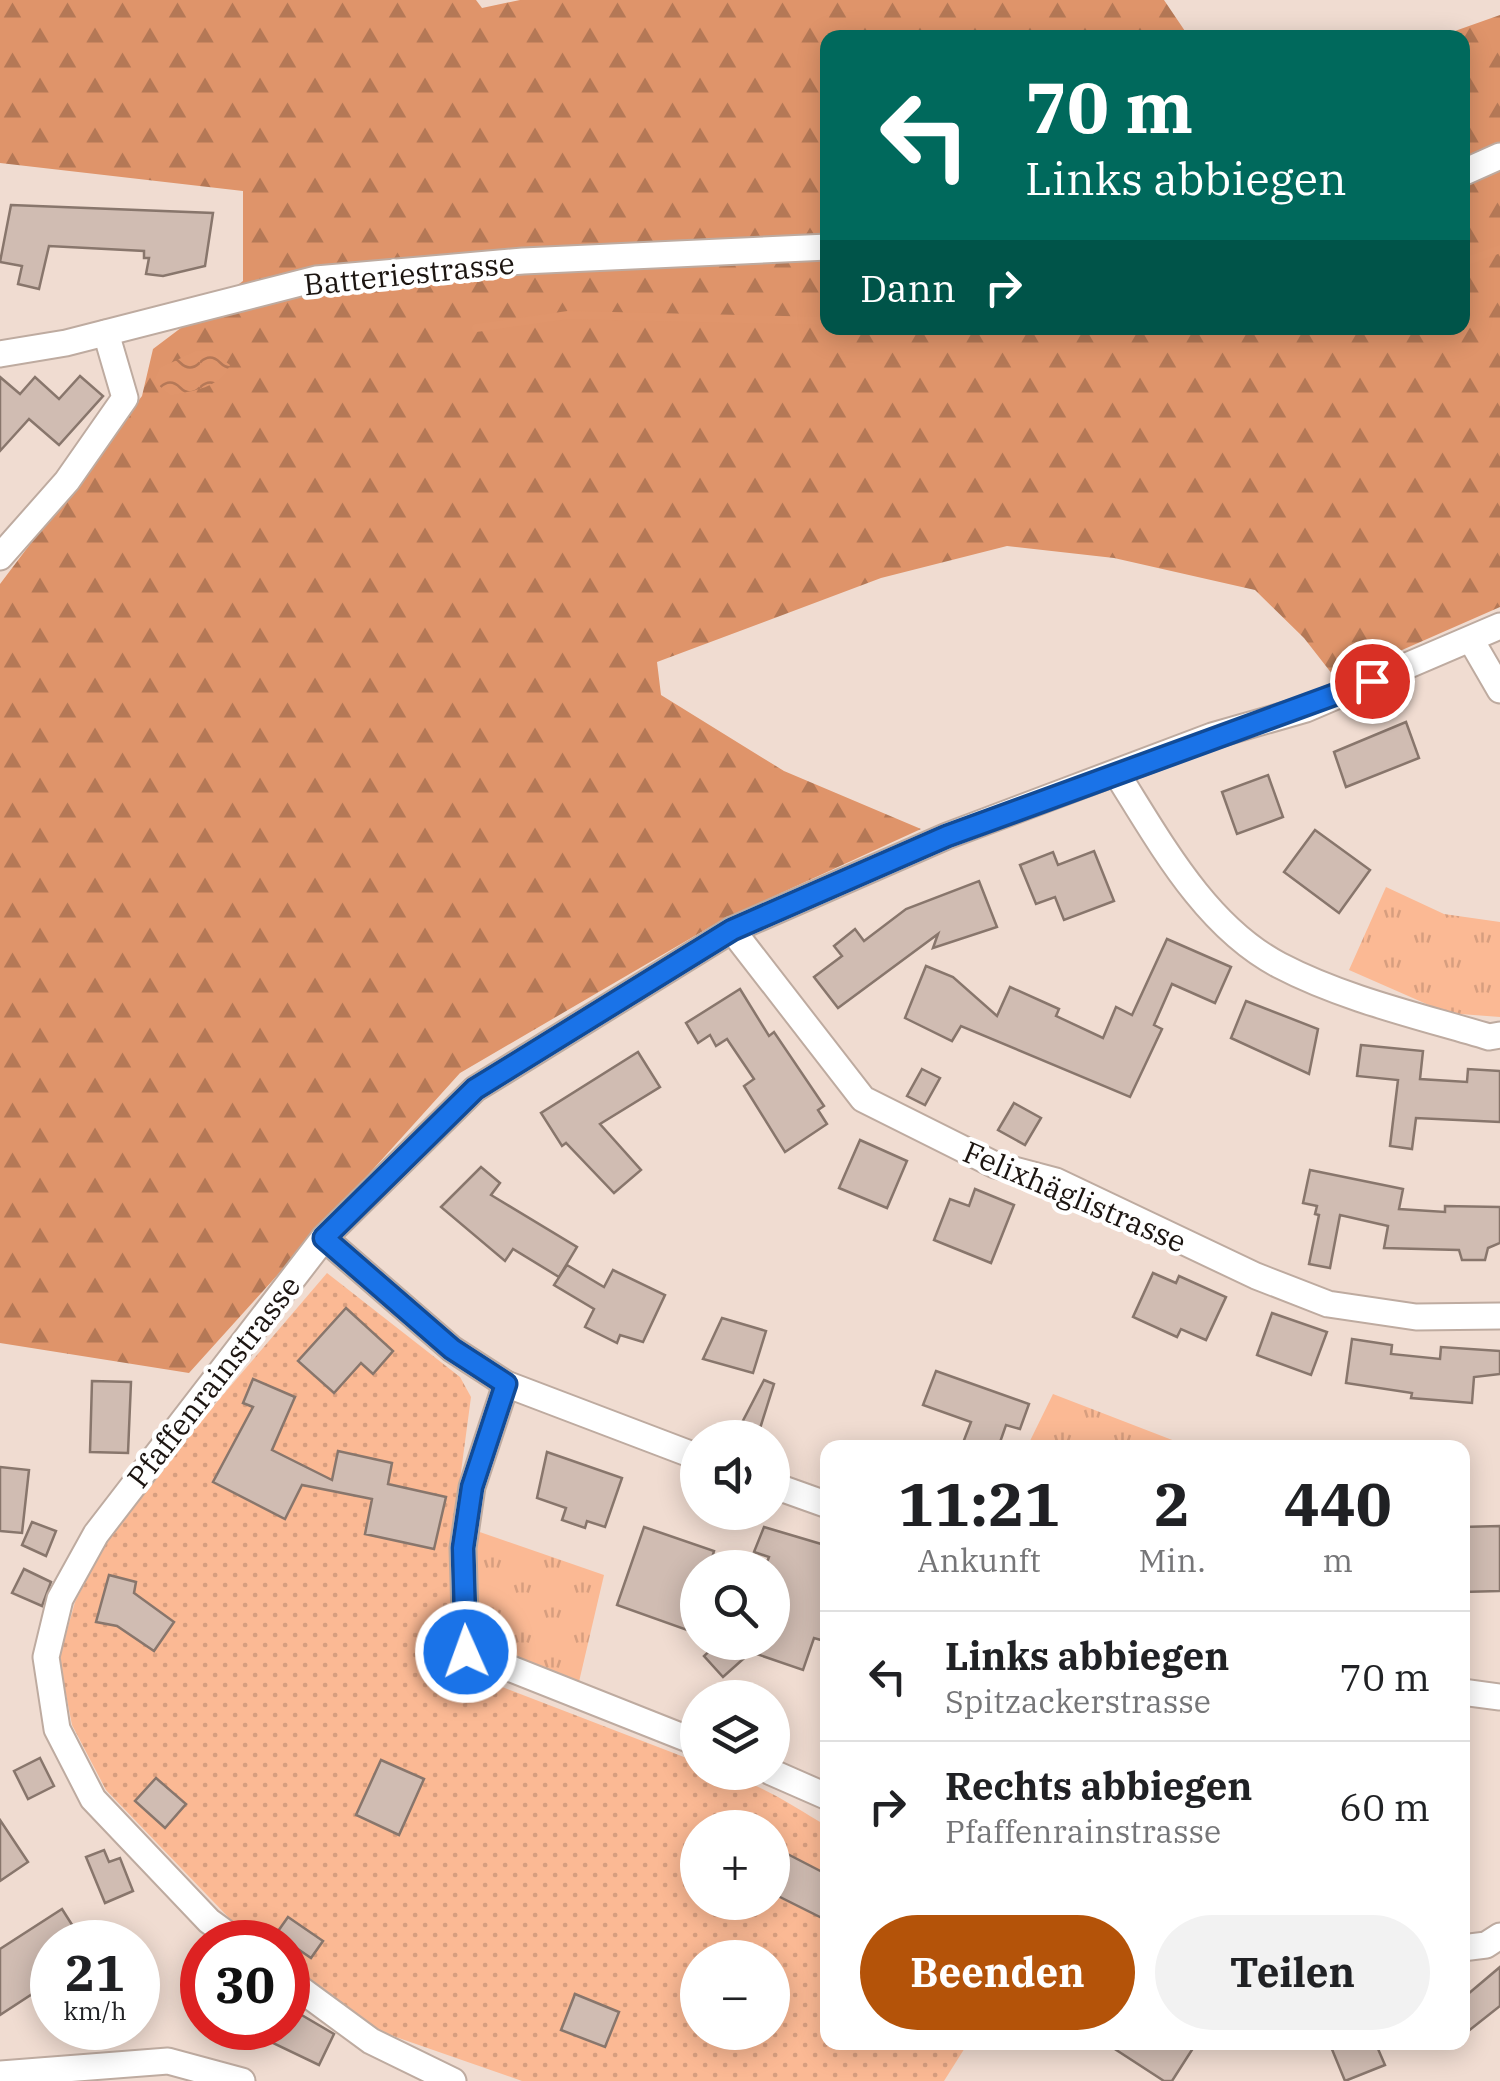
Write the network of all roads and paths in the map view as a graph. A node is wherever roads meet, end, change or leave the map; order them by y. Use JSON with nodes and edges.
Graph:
{"nodes":[{"id":1,"x":1500,"y":156,"type":"edge"},
{"id":2,"x":1470,"y":169,"type":"edge"},
{"id":3,"x":820,"y":247,"type":"edge"},
{"id":4,"x":106,"y":332,"type":"junction"},
{"id":5,"x":0,"y":354,"type":"edge"},
{"id":6,"x":0,"y":557,"type":"edge"},
{"id":7,"x":1500,"y":626,"type":"edge"},
{"id":8,"x":1471,"y":640,"type":"junction"},
{"id":9,"x":1500,"y":690,"type":"edge"},
{"id":10,"x":1117,"y":774,"type":"junction"},
{"id":11,"x":732,"y":930,"type":"junction"},
{"id":12,"x":1500,"y":1036,"type":"edge"},
{"id":13,"x":324,"y":1238,"type":"junction"},
{"id":14,"x":1500,"y":1316,"type":"edge"},
{"id":15,"x":506,"y":1384,"type":"junction"},
{"id":16,"x":680,"y":1450,"type":"edge"},
{"id":17,"x":790,"y":1491,"type":"edge"},
{"id":18,"x":820,"y":1502,"type":"edge"},
{"id":19,"x":1470,"y":1693,"type":"edge"},
{"id":20,"x":1500,"y":1697,"type":"edge"},
{"id":21,"x":680,"y":1736,"type":"edge"},
{"id":22,"x":790,"y":1781,"type":"edge"},
{"id":23,"x":820,"y":1794,"type":"edge"},
{"id":24,"x":207,"y":1920,"type":"edge"},
{"id":25,"x":1500,"y":1936,"type":"edge"},
{"id":26,"x":1470,"y":1947,"type":"edge"},
{"id":27,"x":310,"y":1996,"type":"edge"},
{"id":28,"x":0,"y":2074,"type":"edge"},
{"id":29,"x":242,"y":2081,"type":"edge"},
{"id":30,"x":453,"y":2081,"type":"edge"}],
"edges":[{"from":1,"to":2,"type":"street"},
{"from":3,"to":4,"type":"street","name":"Batteriestrasse"},
{"from":4,"to":5,"type":"street","name":"Batteriestrasse"},
{"from":4,"to":6,"type":"street"},
{"from":7,"to":8,"type":"street","name":"Pfaffenrainstrasse"},
{"from":8,"to":9,"type":"street"},
{"from":8,"to":10,"type":"street","name":"Pfaffenrainstrasse"},
{"from":10,"to":11,"type":"street","name":"Pfaffenrainstrasse"},
{"from":10,"to":12,"type":"street"},
{"from":11,"to":13,"type":"street","name":"Pfaffenrainstrasse"},
{"from":11,"to":14,"type":"street","name":"Felixhäglistrasse"},
{"from":13,"to":15,"type":"street"},
{"from":13,"to":24,"type":"street","name":"Pfaffenrainstrasse"},
{"from":15,"to":16,"type":"street"},
{"from":15,"to":21,"type":"street"},
{"from":17,"to":18,"type":"street"},
{"from":19,"to":20,"type":"street"},
{"from":22,"to":23,"type":"street"},
{"from":25,"to":26,"type":"street"},
{"from":27,"to":30,"type":"street"},
{"from":28,"to":29,"type":"street"}]}
